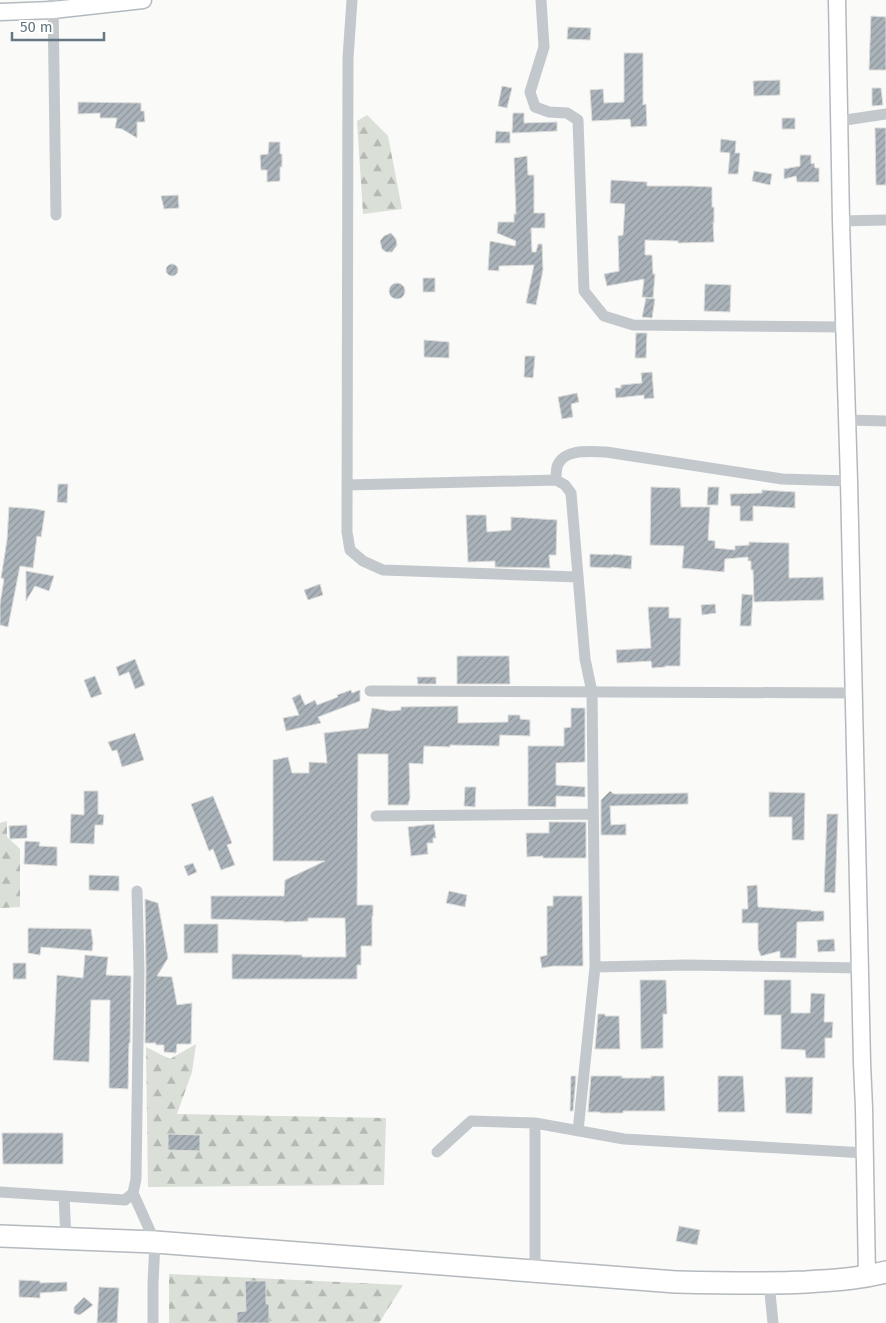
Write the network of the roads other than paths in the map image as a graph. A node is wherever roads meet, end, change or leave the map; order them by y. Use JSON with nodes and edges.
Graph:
{"nodes":[{"id":1,"x":143,"y":0,"type":"edge"},
{"id":2,"x":352,"y":0,"type":"edge"},
{"id":3,"x":540,"y":0,"type":"edge"},
{"id":4,"x":837,"y":0,"type":"edge"},
{"id":5,"x":53,"y":5,"type":"edge"},
{"id":6,"x":0,"y":12,"type":"edge"},
{"id":7,"x":886,"y":114,"type":"edge"},
{"id":8,"x":839,"y":121,"type":"junction"},
{"id":9,"x":56,"y":215,"type":"dead end"},
{"id":10,"x":886,"y":220,"type":"edge"},
{"id":11,"x":840,"y":221,"type":"junction"},
{"id":12,"x":844,"y":327,"type":"junction"},
{"id":13,"x":847,"y":420,"type":"junction"},
{"id":14,"x":886,"y":421,"type":"edge"},
{"id":15,"x":556,"y":480,"type":"junction"},
{"id":16,"x":849,"y":481,"type":"junction"},
{"id":17,"x":346,"y":485,"type":"junction"},
{"id":18,"x":578,"y":577,"type":"junction"},
{"id":19,"x":370,"y":691,"type":"dead end"},
{"id":20,"x":592,"y":692,"type":"junction"},
{"id":21,"x":853,"y":693,"type":"junction"},
{"id":22,"x":592,"y":814,"type":"junction"},
{"id":23,"x":376,"y":816,"type":"dead end"},
{"id":24,"x":137,"y":890,"type":"dead end"},
{"id":25,"x":594,"y":967,"type":"junction"},
{"id":26,"x":860,"y":968,"type":"junction"},
{"id":27,"x":535,"y":1123,"type":"junction"},
{"id":28,"x":578,"y":1131,"type":"junction"},
{"id":29,"x":437,"y":1152,"type":"dead end"},
{"id":30,"x":865,"y":1153,"type":"junction"},
{"id":31,"x":0,"y":1192,"type":"edge"},
{"id":32,"x":133,"y":1193,"type":"junction"},
{"id":33,"x":64,"y":1196,"type":"junction"},
{"id":34,"x":0,"y":1236,"type":"edge"},
{"id":35,"x":66,"y":1239,"type":"junction"},
{"id":36,"x":155,"y":1242,"type":"junction"},
{"id":37,"x":535,"y":1271,"type":"junction"},
{"id":38,"x":876,"y":1275,"type":"edge"},
{"id":39,"x":769,"y":1283,"type":"junction"},
{"id":40,"x":153,"y":1323,"type":"edge"},
{"id":41,"x":773,"y":1323,"type":"edge"}],
"edges":[{"from":1,"to":5,"type":"street"},
{"from":2,"to":17,"type":"street"},
{"from":3,"to":12,"type":"street"},
{"from":4,"to":8,"type":"street"},
{"from":5,"to":6,"type":"street"},
{"from":5,"to":9,"type":"street"},
{"from":7,"to":8,"type":"street"},
{"from":8,"to":11,"type":"street"},
{"from":10,"to":11,"type":"street"},
{"from":11,"to":12,"type":"street"},
{"from":12,"to":13,"type":"street"},
{"from":13,"to":14,"type":"street"},
{"from":13,"to":16,"type":"street"},
{"from":15,"to":16,"type":"street"},
{"from":15,"to":17,"type":"street"},
{"from":15,"to":18,"type":"street"},
{"from":16,"to":21,"type":"street"},
{"from":17,"to":18,"type":"street"},
{"from":18,"to":20,"type":"street"},
{"from":19,"to":20,"type":"street"},
{"from":20,"to":21,"type":"street"},
{"from":20,"to":22,"type":"street"},
{"from":21,"to":26,"type":"street"},
{"from":22,"to":23,"type":"street"},
{"from":22,"to":25,"type":"street"},
{"from":24,"to":32,"type":"street"},
{"from":25,"to":26,"type":"street"},
{"from":25,"to":28,"type":"street"},
{"from":26,"to":30,"type":"street"},
{"from":27,"to":28,"type":"street"},
{"from":27,"to":29,"type":"street"},
{"from":27,"to":37,"type":"street"},
{"from":28,"to":30,"type":"street"},
{"from":30,"to":38,"type":"street"},
{"from":31,"to":33,"type":"street"},
{"from":32,"to":33,"type":"street"},
{"from":32,"to":36,"type":"street"},
{"from":33,"to":35,"type":"street"},
{"from":34,"to":35,"type":"highway"},
{"from":35,"to":36,"type":"highway"},
{"from":36,"to":37,"type":"highway"},
{"from":36,"to":40,"type":"street"},
{"from":37,"to":39,"type":"highway"},
{"from":38,"to":39,"type":"highway"},
{"from":39,"to":41,"type":"street"}]}
